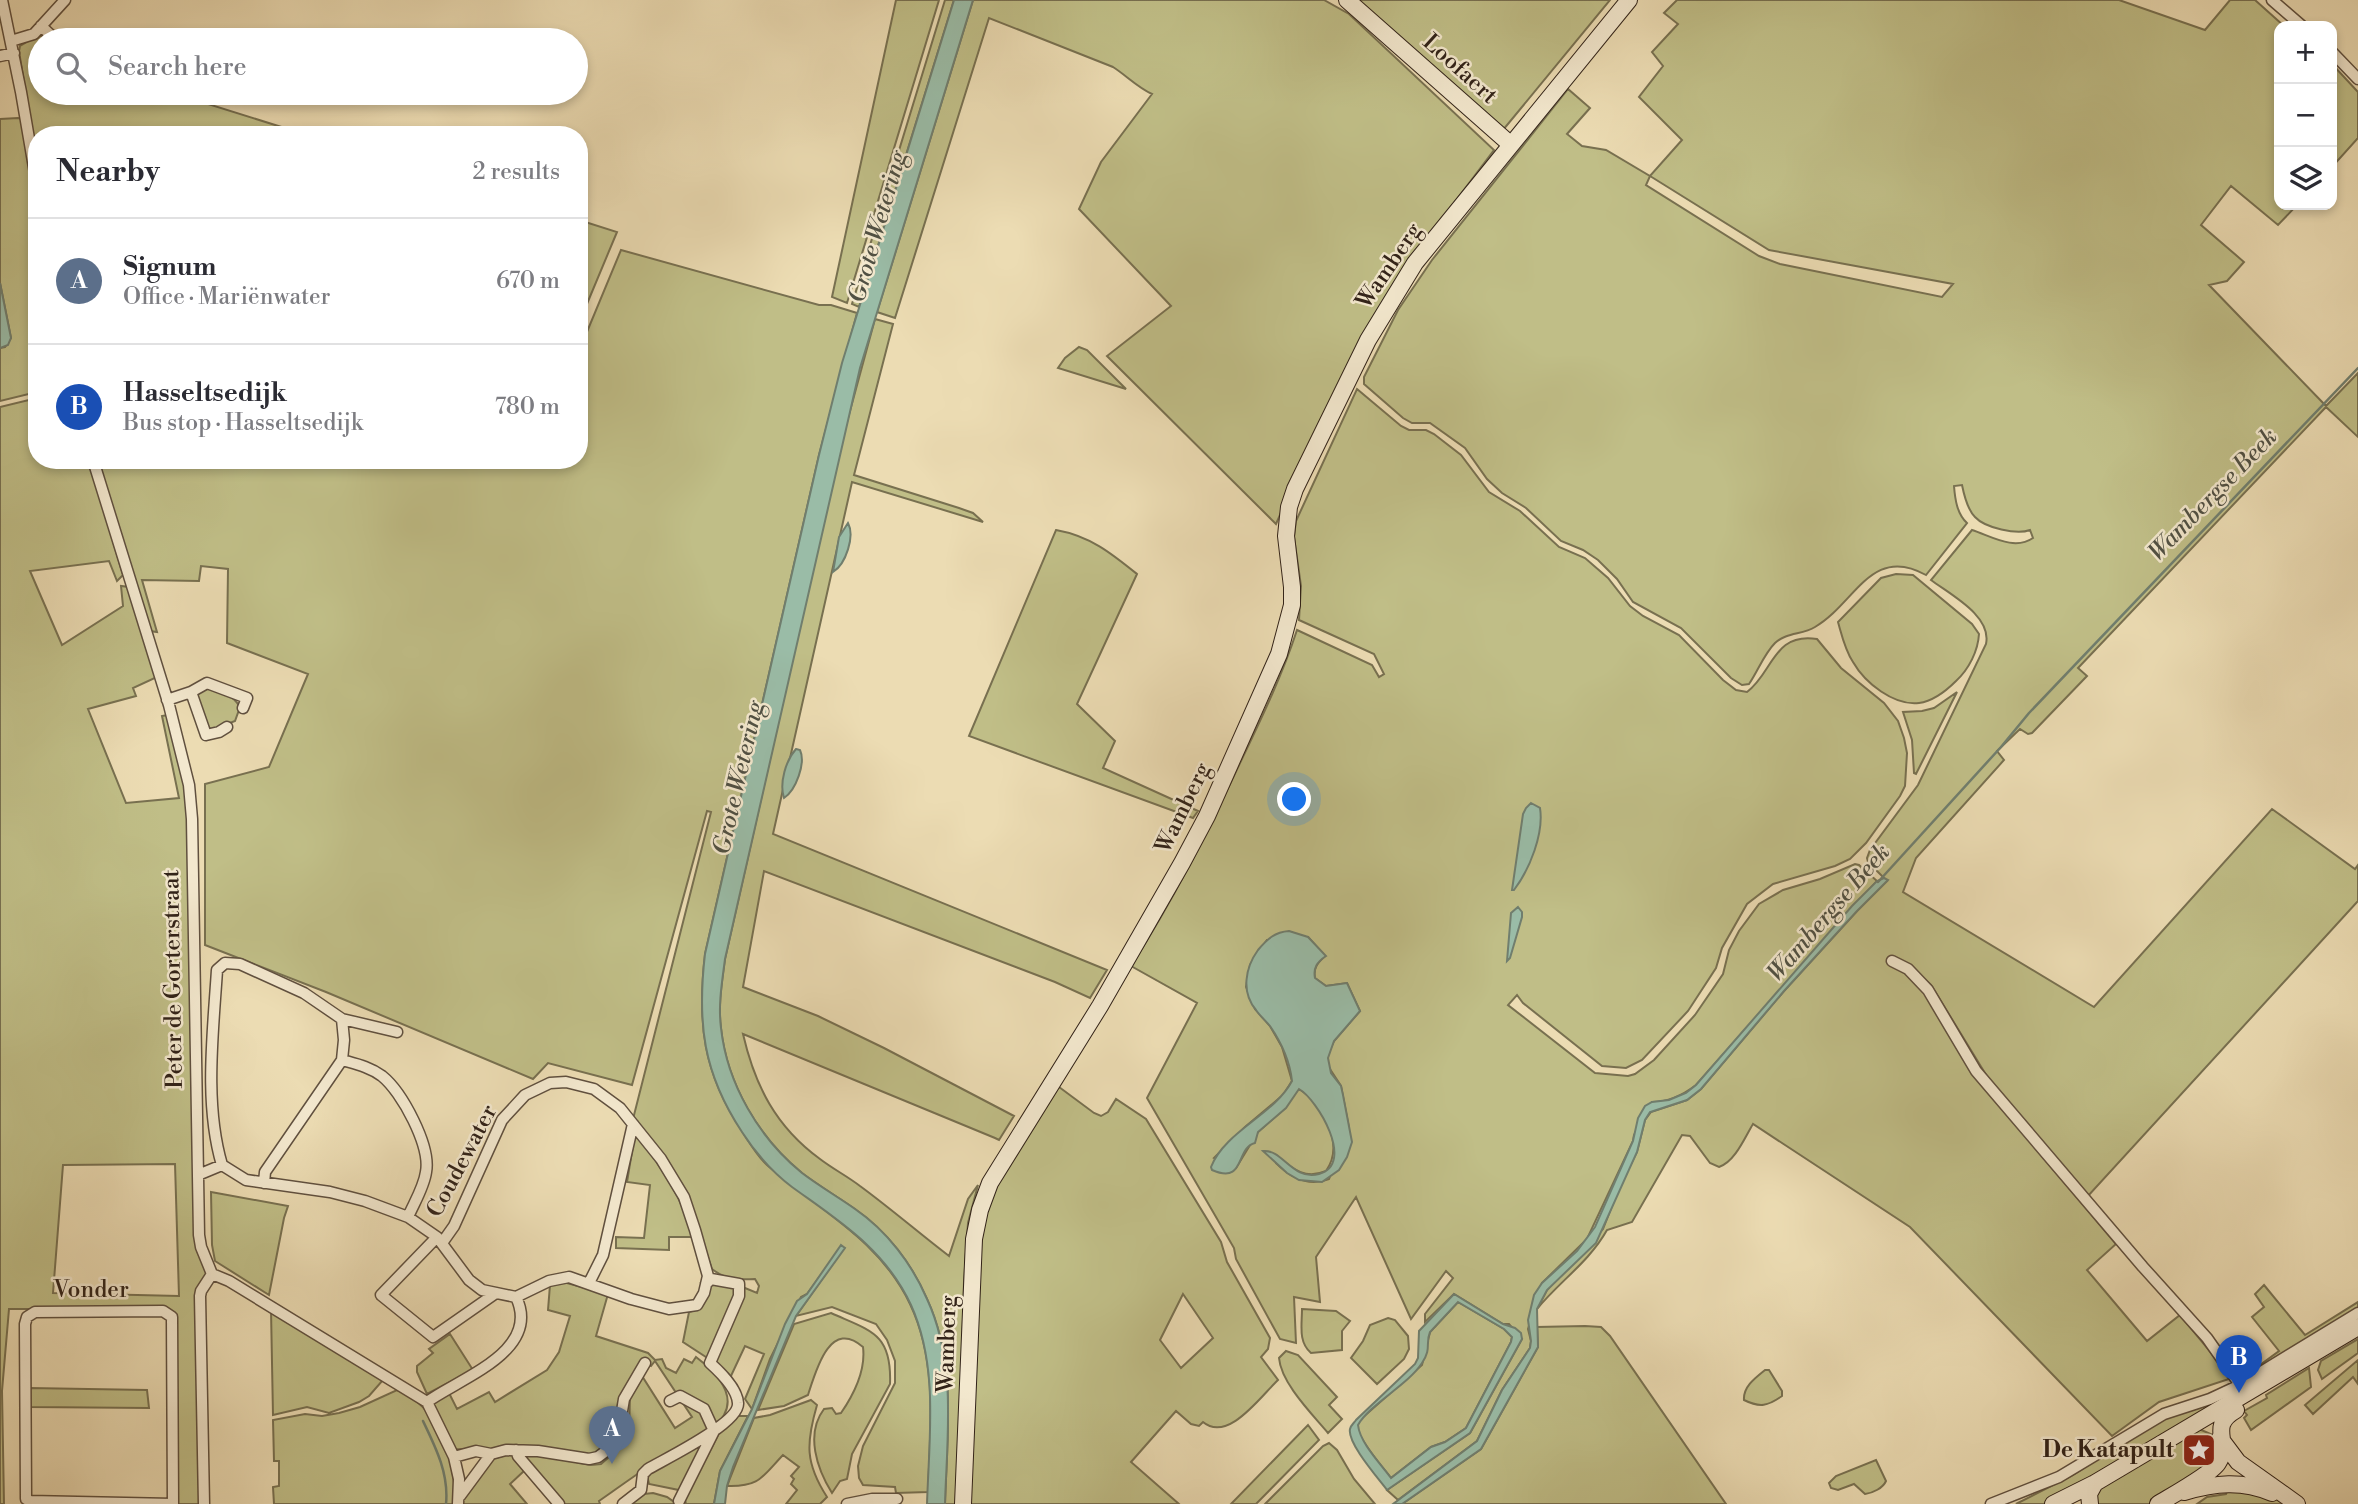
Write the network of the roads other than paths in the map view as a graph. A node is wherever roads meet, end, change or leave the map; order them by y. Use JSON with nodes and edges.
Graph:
{"nodes":[{"id":1,"x":2,"y":0,"type":"edge"},
{"id":2,"x":65,"y":0,"type":"edge"},
{"id":3,"x":1347,"y":0,"type":"edge"},
{"id":4,"x":1629,"y":0,"type":"edge"},
{"id":5,"x":2272,"y":0,"type":"edge"},
{"id":6,"x":3,"y":15,"type":"edge"},
{"id":7,"x":2296,"y":21,"type":"edge"},
{"id":8,"x":41,"y":26,"type":"joint"},
{"id":9,"x":39,"y":28,"type":"edge"},
{"id":10,"x":28,"y":37,"type":"edge"},
{"id":11,"x":12,"y":41,"type":"junction"},
{"id":12,"x":14,"y":53,"type":"junction"},
{"id":13,"x":0,"y":56,"type":"edge"},
{"id":14,"x":2337,"y":57,"type":"edge"},
{"id":15,"x":2358,"y":79,"type":"edge"},
{"id":16,"x":28,"y":133,"type":"edge"},
{"id":17,"x":1507,"y":148,"type":"junction"},
{"id":18,"x":96,"y":469,"type":"edge"},
{"id":19,"x":191,"y":692,"type":"junction"},
{"id":20,"x":167,"y":700,"type":"junction"},
{"id":21,"x":243,"y":708,"type":"dead end"},
{"id":22,"x":227,"y":727,"type":"dead end"},
{"id":23,"x":1892,"y":961,"type":"dead end"},
{"id":24,"x":342,"y":1019,"type":"junction"},
{"id":25,"x":397,"y":1032,"type":"dead end"},
{"id":26,"x":342,"y":1060,"type":"junction"},
{"id":27,"x":633,"y":1124,"type":"junction"},
{"id":28,"x":222,"y":1165,"type":"junction"},
{"id":29,"x":198,"y":1175,"type":"junction"},
{"id":30,"x":264,"y":1183,"type":"junction"},
{"id":31,"x":408,"y":1217,"type":"junction"},
{"id":32,"x":439,"y":1240,"type":"junction"},
{"id":33,"x":212,"y":1274,"type":"junction"},
{"id":34,"x":589,"y":1283,"type":"junction"},
{"id":35,"x":706,"y":1284,"type":"junction"},
{"id":36,"x":496,"y":1293,"type":"junction"},
{"id":37,"x":516,"y":1297,"type":"junction"},
{"id":38,"x":2358,"y":1313,"type":"edge"},
{"id":39,"x":2358,"y":1327,"type":"edge"},
{"id":40,"x":2358,"y":1337,"type":"edge"},
{"id":41,"x":2310,"y":1354,"type":"junction"},
{"id":42,"x":645,"y":1363,"type":"dead end"},
{"id":43,"x":2240,"y":1385,"type":"junction"},
{"id":44,"x":670,"y":1401,"type":"dead end"},
{"id":45,"x":427,"y":1402,"type":"junction"},
{"id":46,"x":2195,"y":1424,"type":"junction"},
{"id":47,"x":714,"y":1431,"type":"junction"},
{"id":48,"x":2222,"y":1442,"type":"junction"},
{"id":49,"x":516,"y":1450,"type":"junction"},
{"id":50,"x":491,"y":1454,"type":"junction"},
{"id":51,"x":454,"y":1457,"type":"junction"},
{"id":52,"x":2095,"y":1483,"type":"junction"},
{"id":53,"x":897,"y":1499,"type":"dead end"},
{"id":54,"x":459,"y":1500,"type":"edge"},
{"id":55,"x":2165,"y":1500,"type":"edge"},
{"id":56,"x":679,"y":1501,"type":"dead end"},
{"id":57,"x":173,"y":1504,"type":"edge"},
{"id":58,"x":204,"y":1504,"type":"edge"},
{"id":59,"x":559,"y":1504,"type":"edge"},
{"id":60,"x":623,"y":1504,"type":"edge"},
{"id":61,"x":847,"y":1504,"type":"edge"},
{"id":62,"x":963,"y":1504,"type":"edge"},
{"id":63,"x":1991,"y":1504,"type":"edge"},
{"id":64,"x":2053,"y":1504,"type":"edge"},
{"id":65,"x":2090,"y":1504,"type":"edge"},
{"id":66,"x":2297,"y":1504,"type":"edge"}],
"edges":[{"from":1,"to":6,"type":"street"},
{"from":2,"to":8,"type":"street"},
{"from":3,"to":17,"type":"street","name":"Loofaert"},
{"from":4,"to":17,"type":"street"},
{"from":5,"to":7,"type":"street"},
{"from":6,"to":11,"type":"street"},
{"from":8,"to":9,"type":"street"},
{"from":10,"to":11,"type":"street"},
{"from":11,"to":12,"type":"street"},
{"from":12,"to":13,"type":"street"},
{"from":12,"to":16,"type":"street"},
{"from":14,"to":15,"type":"street"},
{"from":17,"to":62,"type":"street","name":"Wamberg"},
{"from":18,"to":20,"type":"street","name":"Peter de Gorterstraat"},
{"from":19,"to":20,"type":"street"},
{"from":19,"to":21,"type":"street"},
{"from":19,"to":22,"type":"street"},
{"from":20,"to":29,"type":"street","name":"Peter de Gorterstraat"},
{"from":23,"to":43,"type":"street"},
{"from":24,"to":25,"type":"street"},
{"from":24,"to":26,"type":"street"},
{"from":24,"to":28,"type":"street"},
{"from":26,"to":30,"type":"street"},
{"from":26,"to":31,"type":"street","name":"Coudewater"},
{"from":27,"to":32,"type":"street","name":"Coudewater"},
{"from":27,"to":34,"type":"street"},
{"from":27,"to":35,"type":"street","name":"Coudewater"},
{"from":28,"to":29,"type":"street"},
{"from":28,"to":30,"type":"street","name":"Coudewater"},
{"from":29,"to":33,"type":"street","name":"Peter de Gorterstraat"},
{"from":30,"to":31,"type":"street","name":"Coudewater"},
{"from":31,"to":32,"type":"street","name":"Coudewater"},
{"from":32,"to":36,"type":"street","name":"Coudewater"},
{"from":32,"to":36,"type":"street","name":"Coudewater"},
{"from":33,"to":45,"type":"street"},
{"from":33,"to":58,"type":"street"},
{"from":34,"to":35,"type":"street"},
{"from":34,"to":37,"type":"street"},
{"from":35,"to":47,"type":"street"},
{"from":36,"to":37,"type":"street","name":"Coudewater"},
{"from":37,"to":45,"type":"street"},
{"from":38,"to":41,"type":"street"},
{"from":39,"to":41,"type":"street"},
{"from":40,"to":41,"type":"street"},
{"from":41,"to":43,"type":"street"},
{"from":41,"to":46,"type":"street"},
{"from":41,"to":48,"type":"street"},
{"from":42,"to":49,"type":"street"},
{"from":43,"to":63,"type":"street"},
{"from":44,"to":47,"type":"street"},
{"from":45,"to":51,"type":"street"},
{"from":46,"to":48,"type":"street"},
{"from":46,"to":52,"type":"street"},
{"from":47,"to":56,"type":"street"},
{"from":47,"to":60,"type":"street"},
{"from":48,"to":55,"type":"street"},
{"from":48,"to":66,"type":"street"},
{"from":49,"to":50,"type":"street"},
{"from":49,"to":59,"type":"street"},
{"from":50,"to":51,"type":"street"},
{"from":50,"to":54,"type":"street"},
{"from":51,"to":54,"type":"street"},
{"from":52,"to":64,"type":"street"},
{"from":52,"to":65,"type":"street"},
{"from":53,"to":61,"type":"street"},
{"from":55,"to":66,"type":"street"},
{"from":57,"to":57,"type":"street","name":"Vonder"}]}
